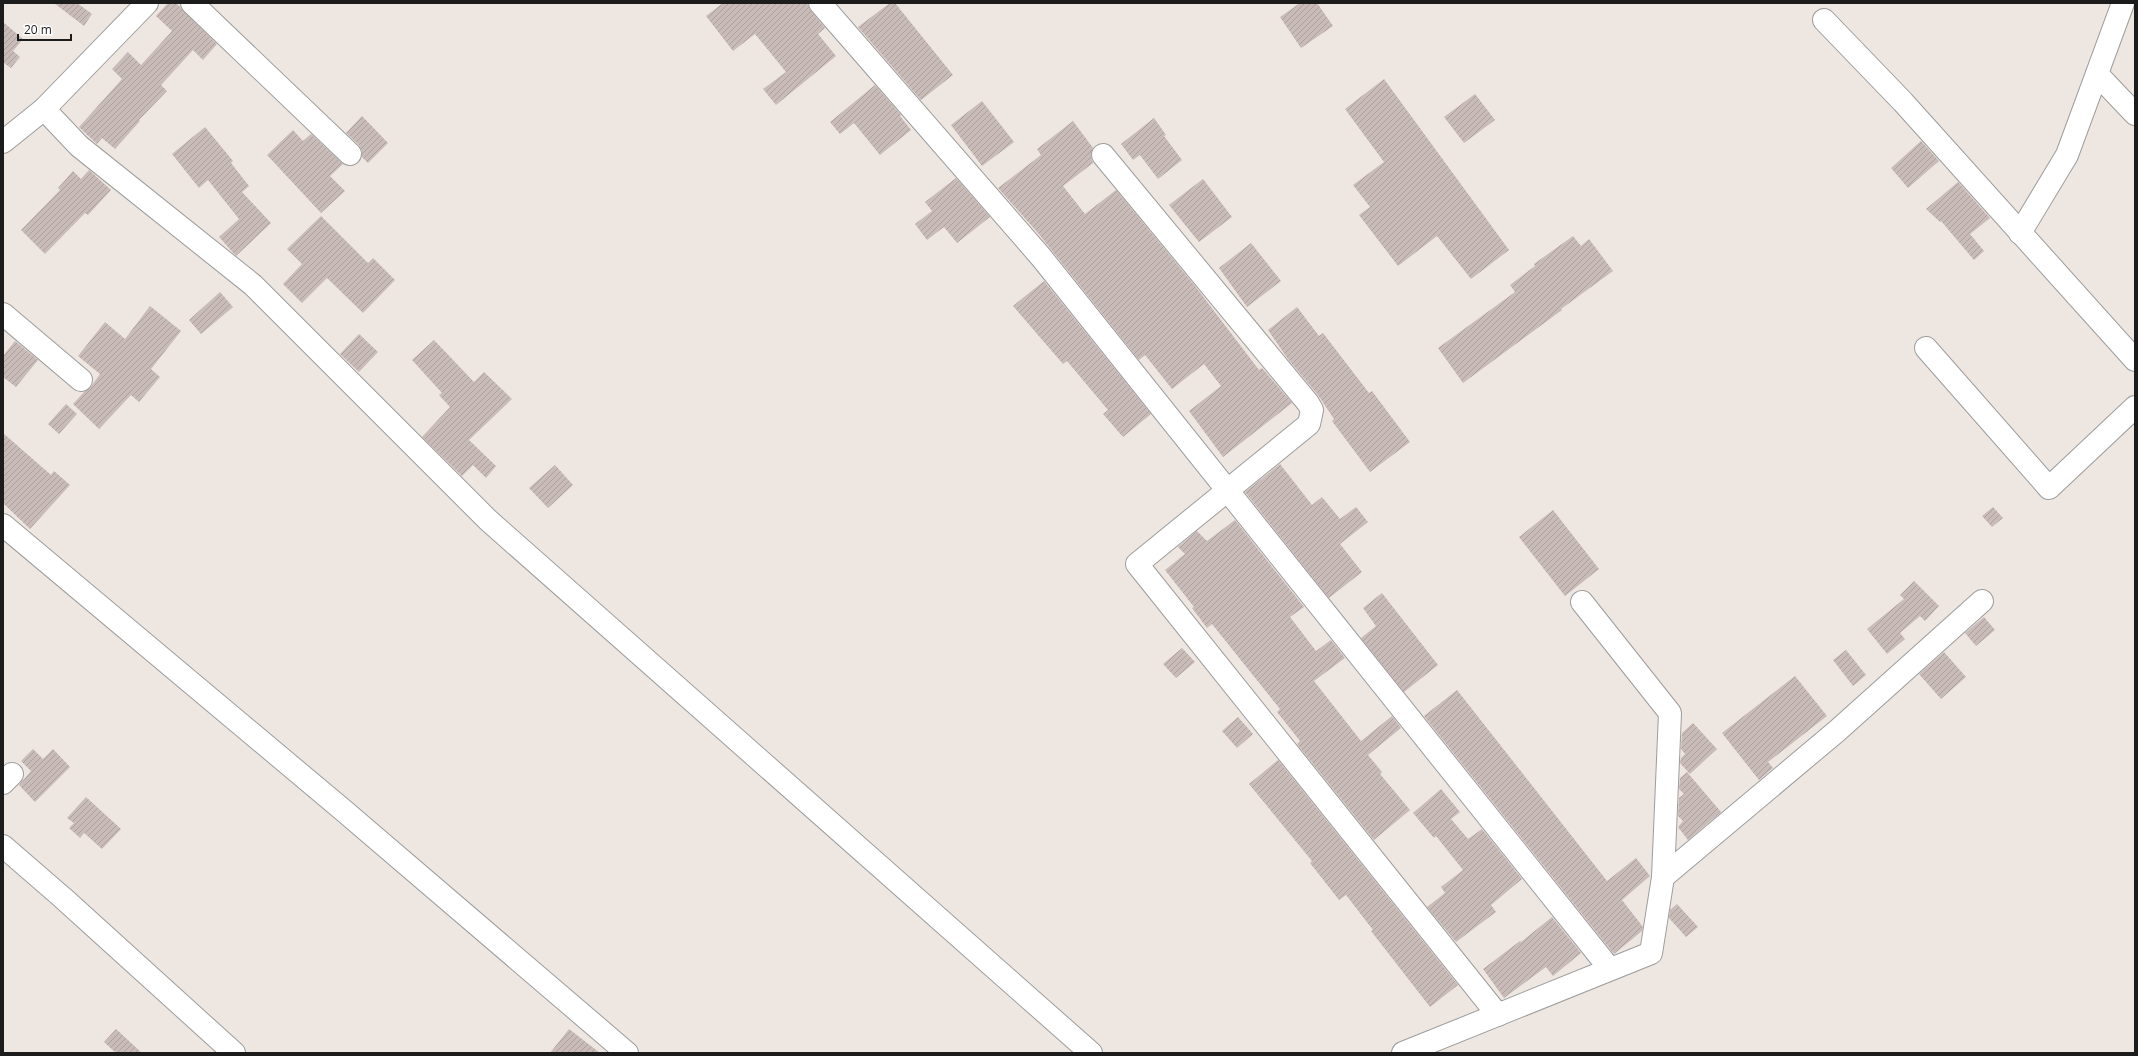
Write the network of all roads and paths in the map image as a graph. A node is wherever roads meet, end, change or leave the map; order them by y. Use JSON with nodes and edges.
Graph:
{"nodes":[{"id":1,"x":147,"y":3,"type":"edge"},
{"id":2,"x":192,"y":3,"type":"edge"},
{"id":3,"x":820,"y":3,"type":"edge"},
{"id":4,"x":2123,"y":3,"type":"edge"},
{"id":5,"x":1824,"y":20,"type":"dead end"},
{"id":6,"x":2097,"y":74,"type":"junction"},
{"id":7,"x":44,"y":109,"type":"junction"},
{"id":8,"x":2135,"y":114,"type":"edge"},
{"id":9,"x":3,"y":142,"type":"edge"},
{"id":10,"x":350,"y":154,"type":"dead end"},
{"id":11,"x":1103,"y":155,"type":"dead end"},
{"id":12,"x":2020,"y":233,"type":"junction"},
{"id":13,"x":3,"y":314,"type":"edge"},
{"id":14,"x":1926,"y":348,"type":"dead end"},
{"id":15,"x":2135,"y":360,"type":"edge"},
{"id":16,"x":81,"y":380,"type":"dead end"},
{"id":17,"x":2135,"y":407,"type":"edge"},
{"id":18,"x":1227,"y":489,"type":"junction"},
{"id":19,"x":3,"y":525,"type":"edge"},
{"id":20,"x":1982,"y":601,"type":"dead end"},
{"id":21,"x":1582,"y":602,"type":"dead end"},
{"id":22,"x":3,"y":846,"type":"edge"},
{"id":23,"x":1663,"y":877,"type":"junction"},
{"id":24,"x":1610,"y":969,"type":"junction"},
{"id":25,"x":1498,"y":1015,"type":"junction"},
{"id":26,"x":234,"y":1053,"type":"edge"},
{"id":27,"x":627,"y":1053,"type":"edge"},
{"id":28,"x":1091,"y":1053,"type":"edge"},
{"id":29,"x":1403,"y":1053,"type":"edge"}],
"edges":[{"from":1,"to":7,"type":"street"},
{"from":2,"to":10,"type":"street"},
{"from":3,"to":18,"type":"street"},
{"from":4,"to":6,"type":"street"},
{"from":5,"to":12,"type":"street"},
{"from":6,"to":8,"type":"street"},
{"from":6,"to":12,"type":"street"},
{"from":7,"to":9,"type":"street"},
{"from":7,"to":28,"type":"street"},
{"from":11,"to":18,"type":"street"},
{"from":12,"to":15,"type":"street"},
{"from":13,"to":16,"type":"street"},
{"from":14,"to":17,"type":"street"},
{"from":18,"to":24,"type":"street"},
{"from":18,"to":25,"type":"street"},
{"from":19,"to":27,"type":"street"},
{"from":20,"to":23,"type":"street"},
{"from":21,"to":23,"type":"street"},
{"from":22,"to":26,"type":"street"},
{"from":23,"to":24,"type":"street"},
{"from":24,"to":25,"type":"street"},
{"from":25,"to":29,"type":"street"}]}
